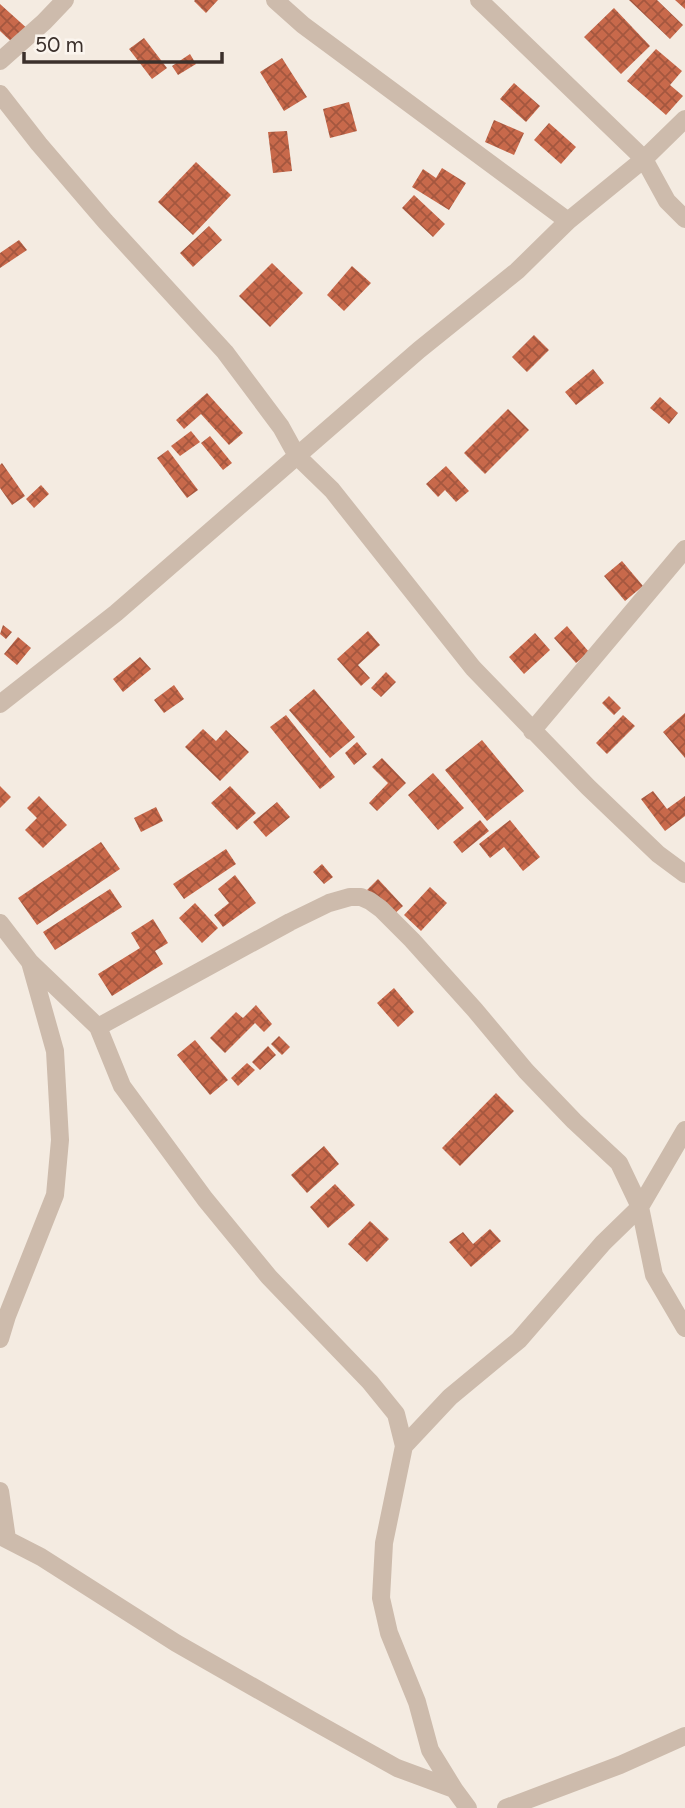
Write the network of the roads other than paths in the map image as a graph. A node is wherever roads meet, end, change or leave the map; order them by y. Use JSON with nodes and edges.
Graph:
{"nodes":[{"id":1,"x":65,"y":0,"type":"edge"},
{"id":2,"x":275,"y":0,"type":"edge"},
{"id":3,"x":479,"y":0,"type":"edge"},
{"id":4,"x":0,"y":61,"type":"edge"},
{"id":5,"x":0,"y":94,"type":"edge"},
{"id":6,"x":685,"y":118,"type":"edge"},
{"id":7,"x":644,"y":159,"type":"junction"},
{"id":8,"x":685,"y":219,"type":"edge"},
{"id":9,"x":568,"y":221,"type":"junction"},
{"id":10,"x":297,"y":456,"type":"junction"},
{"id":11,"x":685,"y":549,"type":"edge"},
{"id":12,"x":0,"y":704,"type":"edge"},
{"id":13,"x":532,"y":731,"type":"junction"},
{"id":14,"x":685,"y":874,"type":"edge"},
{"id":15,"x":0,"y":923,"type":"edge"},
{"id":16,"x":30,"y":962,"type":"junction"},
{"id":17,"x":98,"y":1027,"type":"junction"},
{"id":18,"x":685,"y":1130,"type":"edge"},
{"id":19,"x":640,"y":1208,"type":"junction"},
{"id":20,"x":685,"y":1328,"type":"edge"},
{"id":21,"x":0,"y":1339,"type":"edge"},
{"id":22,"x":404,"y":1446,"type":"junction"},
{"id":23,"x":0,"y":1491,"type":"edge"},
{"id":24,"x":4,"y":1538,"type":"edge"},
{"id":25,"x":685,"y":1736,"type":"edge"},
{"id":26,"x":454,"y":1789,"type":"junction"},
{"id":27,"x":468,"y":1808,"type":"edge"},
{"id":28,"x":506,"y":1808,"type":"edge"}],
"edges":[{"from":1,"to":4,"type":"street"},
{"from":2,"to":9,"type":"street"},
{"from":3,"to":7,"type":"street"},
{"from":5,"to":10,"type":"street"},
{"from":6,"to":7,"type":"street"},
{"from":7,"to":8,"type":"street"},
{"from":7,"to":9,"type":"street"},
{"from":9,"to":10,"type":"street"},
{"from":10,"to":12,"type":"street"},
{"from":10,"to":13,"type":"street"},
{"from":11,"to":13,"type":"street"},
{"from":13,"to":14,"type":"street"},
{"from":15,"to":16,"type":"street"},
{"from":16,"to":17,"type":"street"},
{"from":16,"to":21,"type":"street"},
{"from":17,"to":19,"type":"street"},
{"from":17,"to":22,"type":"street"},
{"from":18,"to":19,"type":"street"},
{"from":19,"to":20,"type":"street"},
{"from":19,"to":22,"type":"street"},
{"from":22,"to":26,"type":"street"},
{"from":23,"to":24,"type":"street"},
{"from":24,"to":26,"type":"street"},
{"from":25,"to":28,"type":"street"},
{"from":26,"to":27,"type":"street"}]}
